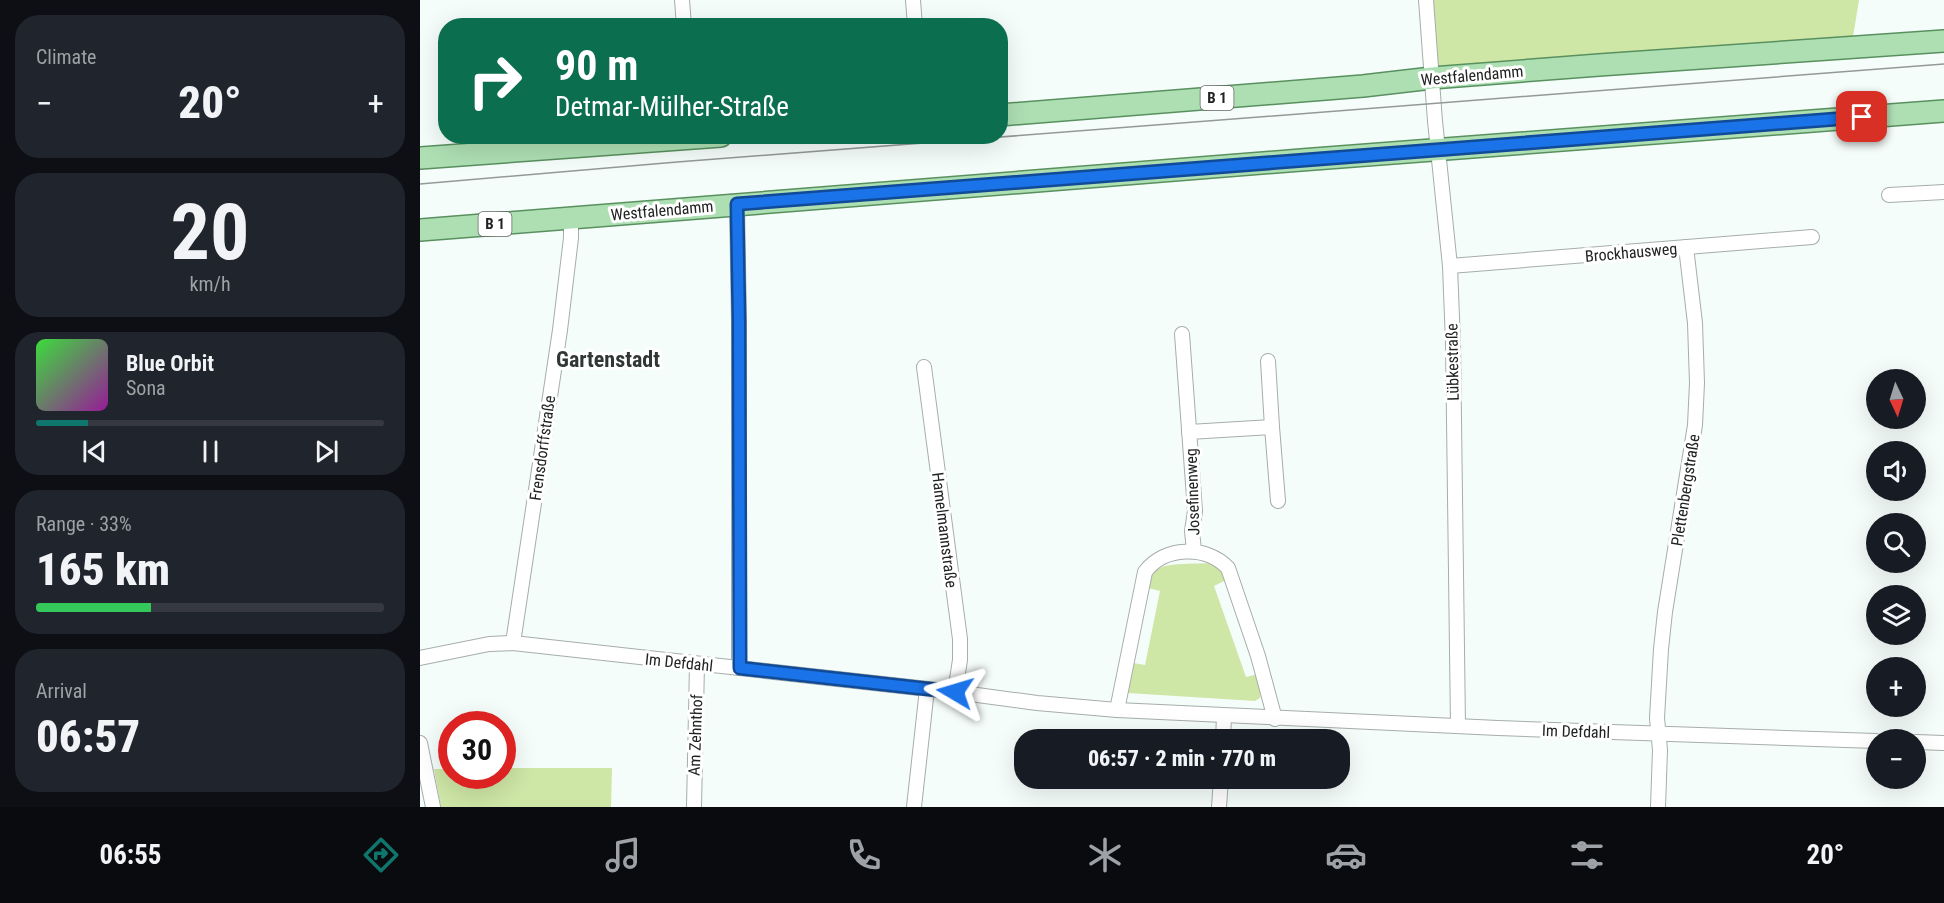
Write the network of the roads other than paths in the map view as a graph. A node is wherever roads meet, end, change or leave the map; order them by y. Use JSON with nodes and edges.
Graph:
{"nodes":[{"id":1,"x":682,"y":0,"type":"edge"},
{"id":2,"x":913,"y":0,"type":"edge"},
{"id":3,"x":1426,"y":0,"type":"edge"},
{"id":4,"x":683,"y":18,"type":"edge"},
{"id":5,"x":914,"y":18,"type":"edge"},
{"id":6,"x":1944,"y":41,"type":"edge"},
{"id":7,"x":1432,"y":78,"type":"junction"},
{"id":8,"x":1944,"y":111,"type":"edge"},
{"id":9,"x":1008,"y":114,"type":"edge"},
{"id":10,"x":596,"y":144,"type":"edge"},
{"id":11,"x":1438,"y":149,"type":"junction"},
{"id":12,"x":420,"y":158,"type":"edge"},
{"id":13,"x":1944,"y":192,"type":"edge"},
{"id":14,"x":1889,"y":195,"type":"dead end"},
{"id":15,"x":737,"y":204,"type":"junction"},
{"id":16,"x":571,"y":217,"type":"junction"},
{"id":17,"x":420,"y":230,"type":"edge"},
{"id":18,"x":1812,"y":237,"type":"dead end"},
{"id":19,"x":1686,"y":247,"type":"junction"},
{"id":20,"x":1450,"y":266,"type":"junction"},
{"id":21,"x":1182,"y":334,"type":"dead end"},
{"id":22,"x":1268,"y":362,"type":"dead end"},
{"id":23,"x":924,"y":367,"type":"dead end"},
{"id":24,"x":1272,"y":427,"type":"junction"},
{"id":25,"x":1189,"y":432,"type":"junction"},
{"id":26,"x":1278,"y":501,"type":"dead end"},
{"id":27,"x":1194,"y":551,"type":"junction"},
{"id":28,"x":513,"y":643,"type":"junction"},
{"id":29,"x":420,"y":658,"type":"edge"},
{"id":30,"x":697,"y":664,"type":"junction"},
{"id":31,"x":740,"y":668,"type":"junction"},
{"id":32,"x":927,"y":689,"type":"junction"},
{"id":33,"x":955,"y":692,"type":"junction"},
{"id":34,"x":1117,"y":710,"type":"junction"},
{"id":35,"x":1224,"y":716,"type":"junction"},
{"id":36,"x":1275,"y":719,"type":"junction"},
{"id":37,"x":1458,"y":726,"type":"junction"},
{"id":38,"x":1223,"y":729,"type":"edge"},
{"id":39,"x":1658,"y":733,"type":"junction"},
{"id":40,"x":1866,"y":741,"type":"edge"},
{"id":41,"x":1926,"y":742,"type":"edge"},
{"id":42,"x":420,"y":743,"type":"edge"},
{"id":43,"x":1944,"y":743,"type":"edge"},
{"id":44,"x":1220,"y":789,"type":"edge"},
{"id":45,"x":433,"y":807,"type":"edge"},
{"id":46,"x":694,"y":807,"type":"edge"},
{"id":47,"x":914,"y":807,"type":"edge"},
{"id":48,"x":1219,"y":807,"type":"edge"},
{"id":49,"x":1658,"y":807,"type":"edge"}],
"edges":[{"from":1,"to":4,"type":"street"},
{"from":2,"to":5,"type":"street"},
{"from":3,"to":7,"type":"street","name":"Lübkestraße"},
{"from":6,"to":7,"type":"main road","name":"Westfalendamm","number":"B 1"},
{"from":7,"to":9,"type":"main road","name":"Westfalendamm","number":"B 1"},
{"from":7,"to":11,"type":"street","name":"Lübkestraße"},
{"from":8,"to":11,"type":"main road","name":"Westfalendamm","number":"B 1"},
{"from":10,"to":12,"type":"main road"},
{"from":11,"to":15,"type":"main road","name":"Westfalendamm","number":"B 1"},
{"from":11,"to":20,"type":"street","name":"Lübkestraße"},
{"from":13,"to":14,"type":"street"},
{"from":15,"to":16,"type":"main road","name":"Westfalendamm","number":"B 1"},
{"from":15,"to":31,"type":"street"},
{"from":16,"to":17,"type":"main road","name":"Westfalendamm","number":"B 1"},
{"from":16,"to":28,"type":"street","name":"Frensdorffstraße"},
{"from":18,"to":19,"type":"street","name":"Brockhausweg"},
{"from":19,"to":20,"type":"street","name":"Brockhausweg"},
{"from":19,"to":39,"type":"street","name":"Plettenbergstraße"},
{"from":20,"to":37,"type":"street","name":"Lübkestraße"},
{"from":21,"to":25,"type":"street","name":"Josefinenweg"},
{"from":22,"to":24,"type":"street"},
{"from":23,"to":33,"type":"street","name":"Hamelmannstraße"},
{"from":24,"to":25,"type":"street","name":"Josefinenweg"},
{"from":24,"to":26,"type":"street"},
{"from":25,"to":27,"type":"street","name":"Josefinenweg"},
{"from":27,"to":34,"type":"street"},
{"from":27,"to":36,"type":"street"},
{"from":28,"to":29,"type":"street","name":"Im Defdahl"},
{"from":28,"to":30,"type":"street","name":"Im Defdahl"},
{"from":30,"to":31,"type":"street","name":"Im Defdahl"},
{"from":30,"to":46,"type":"street","name":"Am Zehnthof"},
{"from":31,"to":32,"type":"street","name":"Im Defdahl"},
{"from":32,"to":33,"type":"street","name":"Im Defdahl"},
{"from":32,"to":47,"type":"street"},
{"from":33,"to":34,"type":"street","name":"Im Defdahl"},
{"from":34,"to":35,"type":"street","name":"Im Defdahl"},
{"from":35,"to":36,"type":"street","name":"Im Defdahl"},
{"from":35,"to":38,"type":"street"},
{"from":36,"to":37,"type":"street","name":"Im Defdahl"},
{"from":37,"to":39,"type":"street","name":"Im Defdahl"},
{"from":39,"to":40,"type":"street","name":"Im Defdahl"},
{"from":39,"to":49,"type":"street","name":"Plettenbergstraße"},
{"from":41,"to":43,"type":"street"},
{"from":42,"to":45,"type":"street"},
{"from":44,"to":48,"type":"street"}]}
